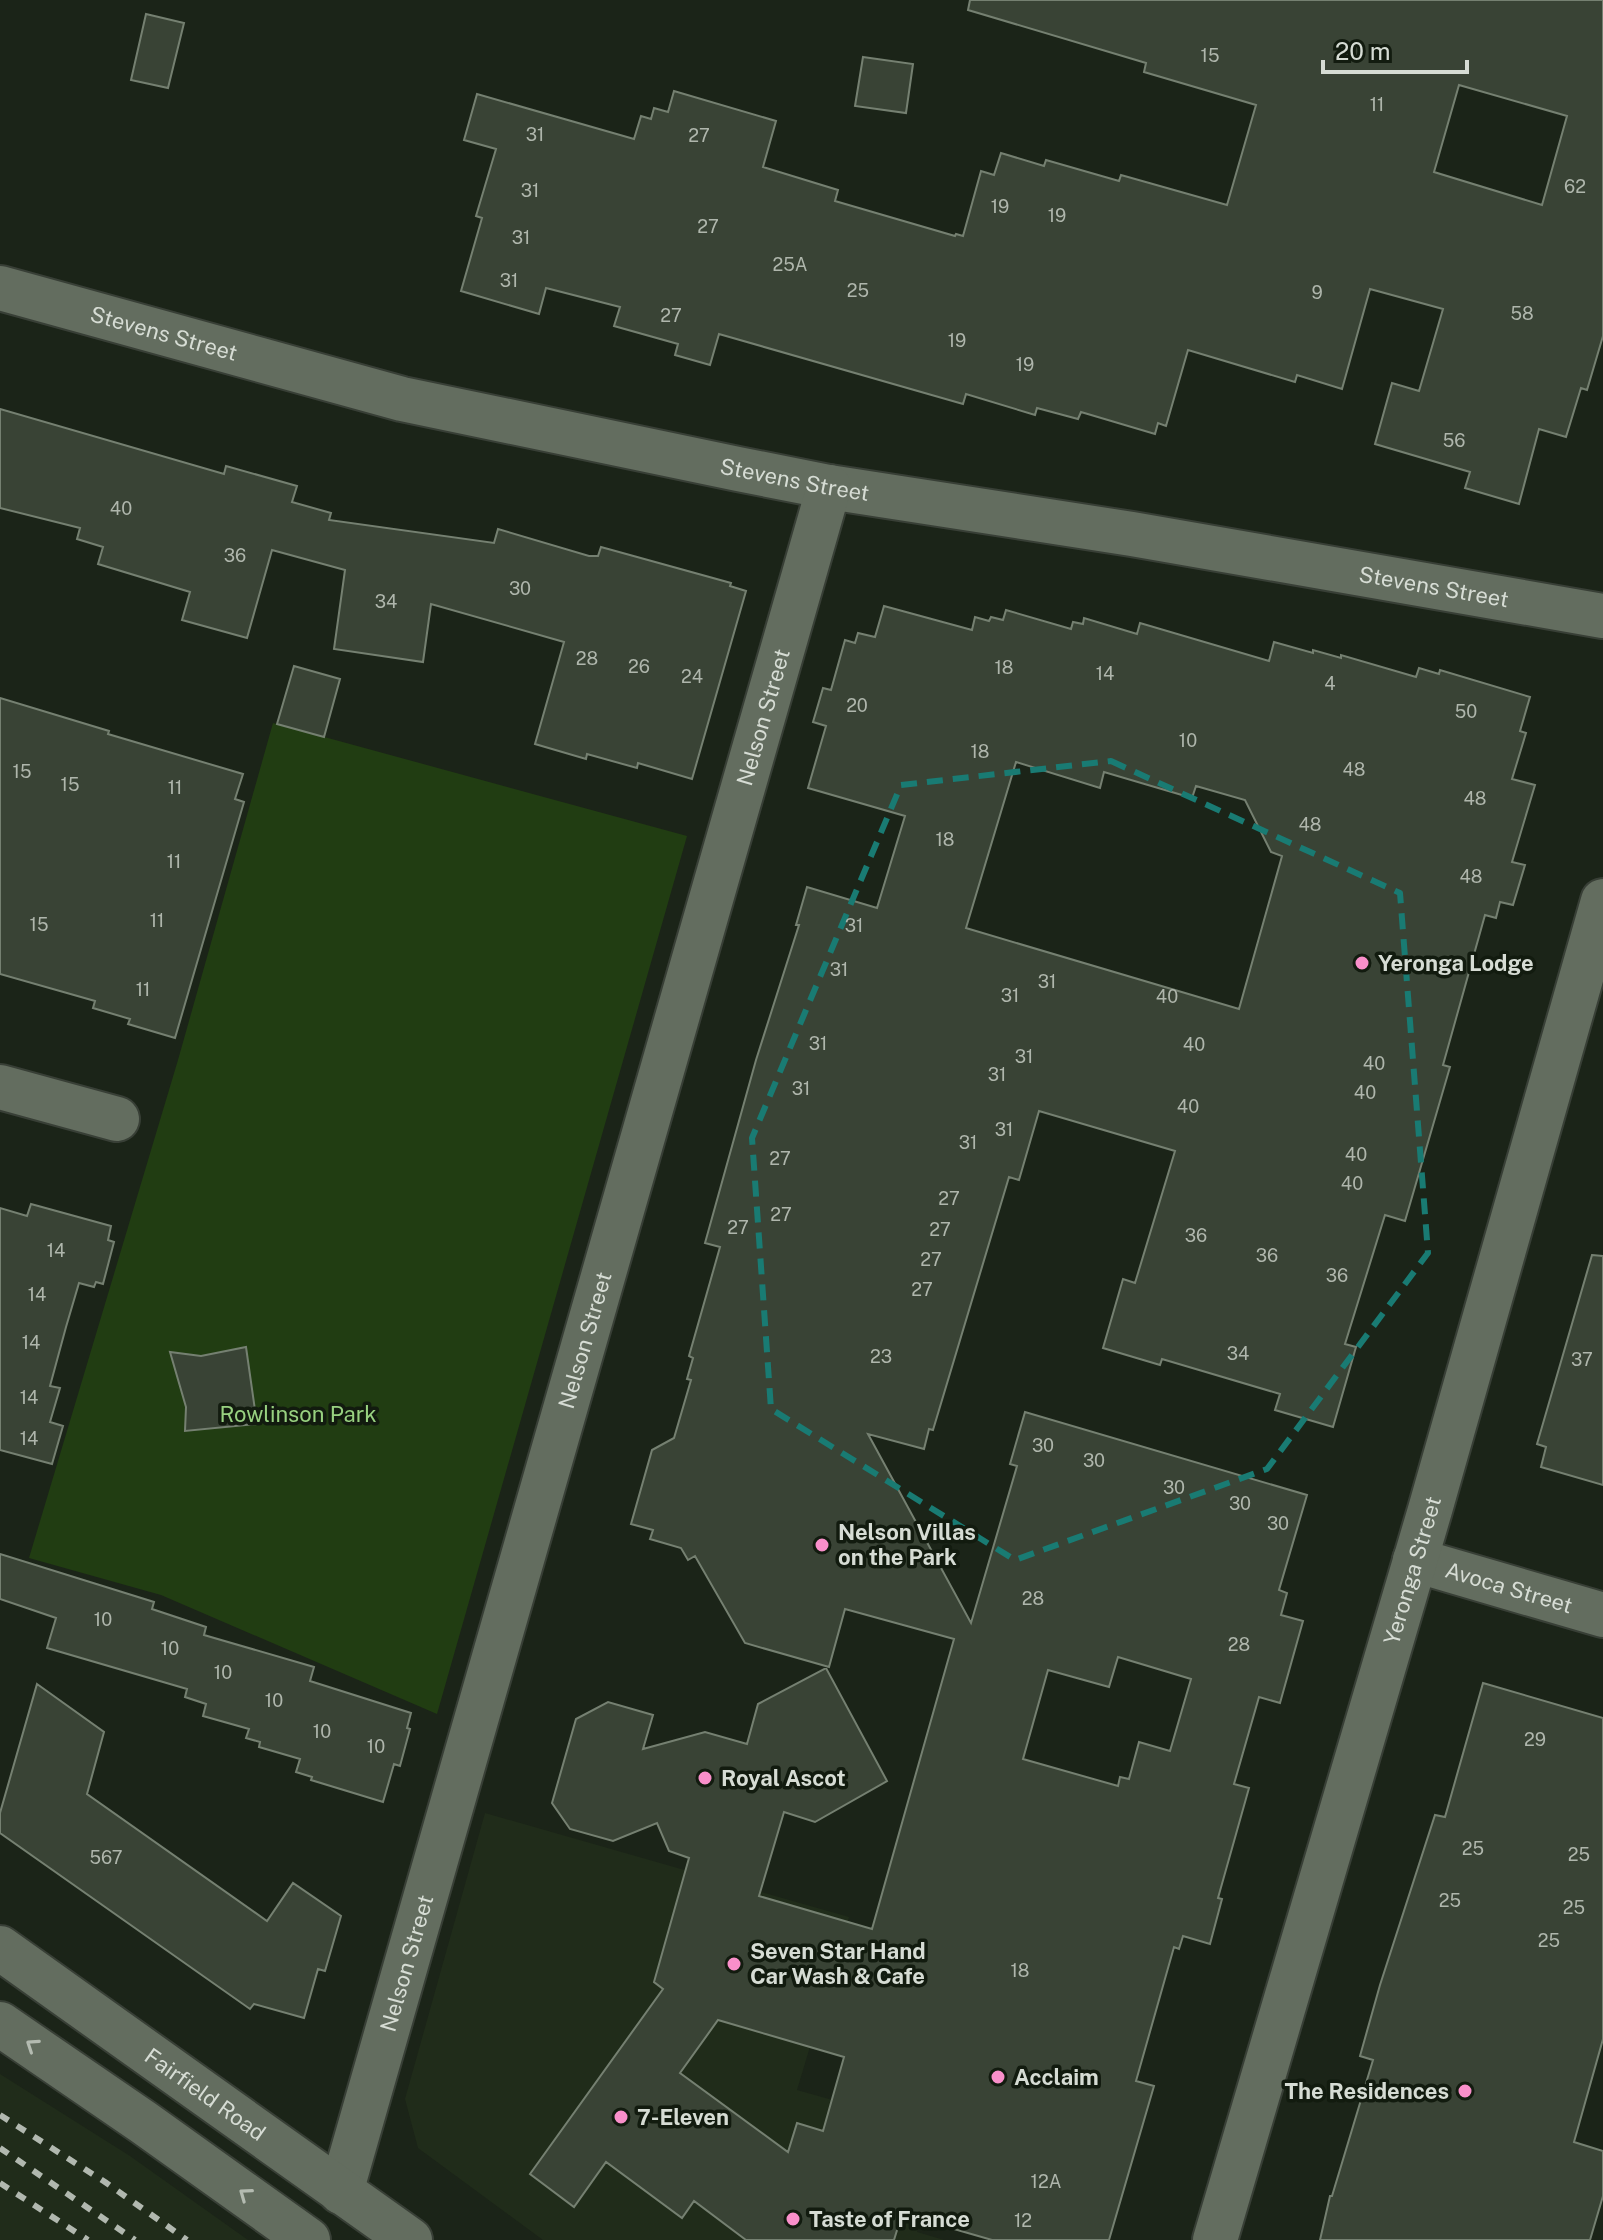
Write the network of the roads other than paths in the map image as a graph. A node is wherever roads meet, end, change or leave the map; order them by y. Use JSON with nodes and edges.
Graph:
{"nodes":[{"id":1,"x":0,"y":288,"type":"edge"},
{"id":2,"x":829,"y":487,"type":"junction"},
{"id":3,"x":1603,"y":616,"type":"edge"},
{"id":4,"x":1603,"y":901,"type":"edge"},
{"id":5,"x":0,"y":1087,"type":"edge"},
{"id":6,"x":117,"y":1119,"type":"dead end"},
{"id":7,"x":1415,"y":1560,"type":"junction"},
{"id":8,"x":1603,"y":1615,"type":"edge"},
{"id":9,"x":0,"y":1948,"type":"edge"},
{"id":10,"x":0,"y":2024,"type":"edge"},
{"id":11,"x":341,"y":2192,"type":"junction"},
{"id":12,"x":308,"y":2240,"type":"edge"},
{"id":13,"x":410,"y":2240,"type":"edge"},
{"id":14,"x":1215,"y":2240,"type":"edge"}],
"edges":[{"from":1,"to":2,"type":"street","name":"Stevens Street"},
{"from":2,"to":3,"type":"street","name":"Stevens Street"},
{"from":2,"to":11,"type":"street","name":"Nelson Street"},
{"from":4,"to":7,"type":"street","name":"Yeronga Street"},
{"from":5,"to":6,"type":"street"},
{"from":7,"to":8,"type":"street","name":"Avoca Street"},
{"from":7,"to":14,"type":"street","name":"Yeronga Street"},
{"from":9,"to":11,"type":"street","name":"Fairfield Road"},
{"from":12,"to":10,"type":"street","one_way":true},
{"from":11,"to":13,"type":"street","name":"Fairfield Road"}]}
